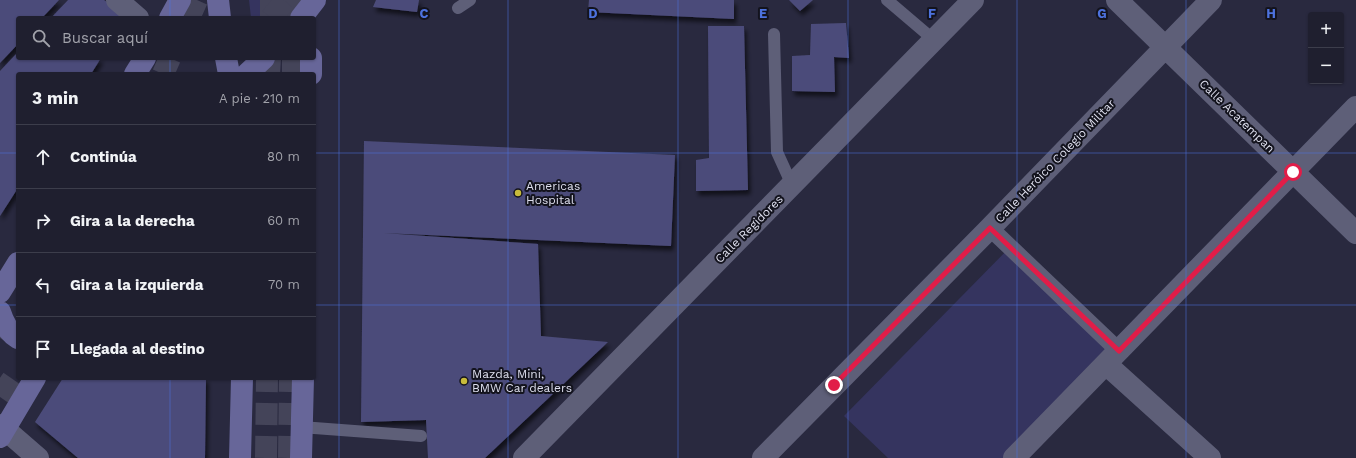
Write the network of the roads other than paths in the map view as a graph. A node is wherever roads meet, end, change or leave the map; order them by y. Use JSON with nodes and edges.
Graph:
{"nodes":[{"id":1,"x":118,"y":0,"type":"edge"},
{"id":2,"x":180,"y":0,"type":"edge"},
{"id":3,"x":218,"y":0,"type":"edge"},
{"id":4,"x":470,"y":0,"type":"edge"},
{"id":5,"x":888,"y":0,"type":"edge"},
{"id":6,"x":973,"y":0,"type":"edge"},
{"id":7,"x":1117,"y":0,"type":"edge"},
{"id":8,"x":1211,"y":0,"type":"edge"},
{"id":9,"x":458,"y":8,"type":"dead end"},
{"id":10,"x":136,"y":16,"type":"edge"},
{"id":11,"x":171,"y":16,"type":"edge"},
{"id":12,"x":220,"y":16,"type":"edge"},
{"id":13,"x":774,"y":34,"type":"dead end"},
{"id":14,"x":934,"y":40,"type":"junction"},
{"id":15,"x":1166,"y":47,"type":"junction"},
{"id":16,"x":144,"y":60,"type":"edge"},
{"id":17,"x":226,"y":60,"type":"edge"},
{"id":18,"x":262,"y":60,"type":"edge"},
{"id":19,"x":311,"y":60,"type":"edge"},
{"id":20,"x":136,"y":72,"type":"edge"},
{"id":21,"x":229,"y":72,"type":"edge"},
{"id":22,"x":249,"y":72,"type":"edge"},
{"id":23,"x":311,"y":72,"type":"edge"},
{"id":24,"x":1356,"y":107,"type":"edge"},
{"id":25,"x":1293,"y":172,"type":"junction"},
{"id":26,"x":792,"y":185,"type":"junction"},
{"id":27,"x":990,"y":228,"type":"junction"},
{"id":28,"x":1356,"y":233,"type":"edge"},
{"id":29,"x":16,"y":266,"type":"edge"},
{"id":30,"x":0,"y":292,"type":"edge"},
{"id":31,"x":0,"y":307,"type":"edge"},
{"id":32,"x":0,"y":312,"type":"edge"},
{"id":33,"x":16,"y":336,"type":"edge"},
{"id":34,"x":1112,"y":357,"type":"junction"},
{"id":35,"x":34,"y":380,"type":"edge"},
{"id":36,"x":242,"y":380,"type":"edge"},
{"id":37,"x":303,"y":380,"type":"edge"},
{"id":38,"x":301,"y":427,"type":"junction"},
{"id":39,"x":2,"y":430,"type":"edge"},
{"id":40,"x":421,"y":436,"type":"dead end"},
{"id":41,"x":38,"y":458,"type":"edge"},
{"id":42,"x":240,"y":458,"type":"edge"},
{"id":43,"x":301,"y":458,"type":"edge"},
{"id":44,"x":524,"y":458,"type":"edge"},
{"id":45,"x":763,"y":458,"type":"edge"},
{"id":46,"x":1014,"y":458,"type":"edge"},
{"id":47,"x":1210,"y":458,"type":"edge"}],
"edges":[{"from":1,"to":10,"type":"street"},
{"from":2,"to":11,"type":"main road"},
{"from":3,"to":12,"type":"main road"},
{"from":4,"to":9,"type":"lane"},
{"from":5,"to":14,"type":"lane"},
{"from":6,"to":14,"type":"street","name":"Calle Regidores"},
{"from":7,"to":15,"type":"street","name":"Calle Acatempan"},
{"from":8,"to":15,"type":"street","name":"Calle Heróico Colegio Militar"},
{"from":13,"to":26,"type":"lane"},
{"from":14,"to":26,"type":"street","name":"Calle Regidores"},
{"from":15,"to":25,"type":"street","name":"Calle Acatempan"},
{"from":15,"to":27,"type":"street","name":"Calle Heróico Colegio Militar"},
{"from":16,"to":20,"type":"main road"},
{"from":17,"to":21,"type":"main road"},
{"from":18,"to":22,"type":"main road"},
{"from":19,"to":23,"type":"main road"},
{"from":24,"to":25,"type":"street"},
{"from":25,"to":28,"type":"street","name":"Calle Acatempan"},
{"from":25,"to":34,"type":"street"},
{"from":26,"to":44,"type":"street","name":"Calle Regidores"},
{"from":27,"to":34,"type":"street"},
{"from":27,"to":45,"type":"street","name":"Calle Heróico Colegio Militar"},
{"from":29,"to":30,"type":"main road"},
{"from":30,"to":31,"type":"main road"},
{"from":32,"to":33,"type":"main road"},
{"from":34,"to":46,"type":"street"},
{"from":34,"to":47,"type":"street"},
{"from":35,"to":39,"type":"main road"},
{"from":36,"to":42,"type":"main road"},
{"from":37,"to":38,"type":"main road"},
{"from":38,"to":40,"type":"lane"},
{"from":38,"to":43,"type":"main road"},
{"from":39,"to":41,"type":"street"}]}
